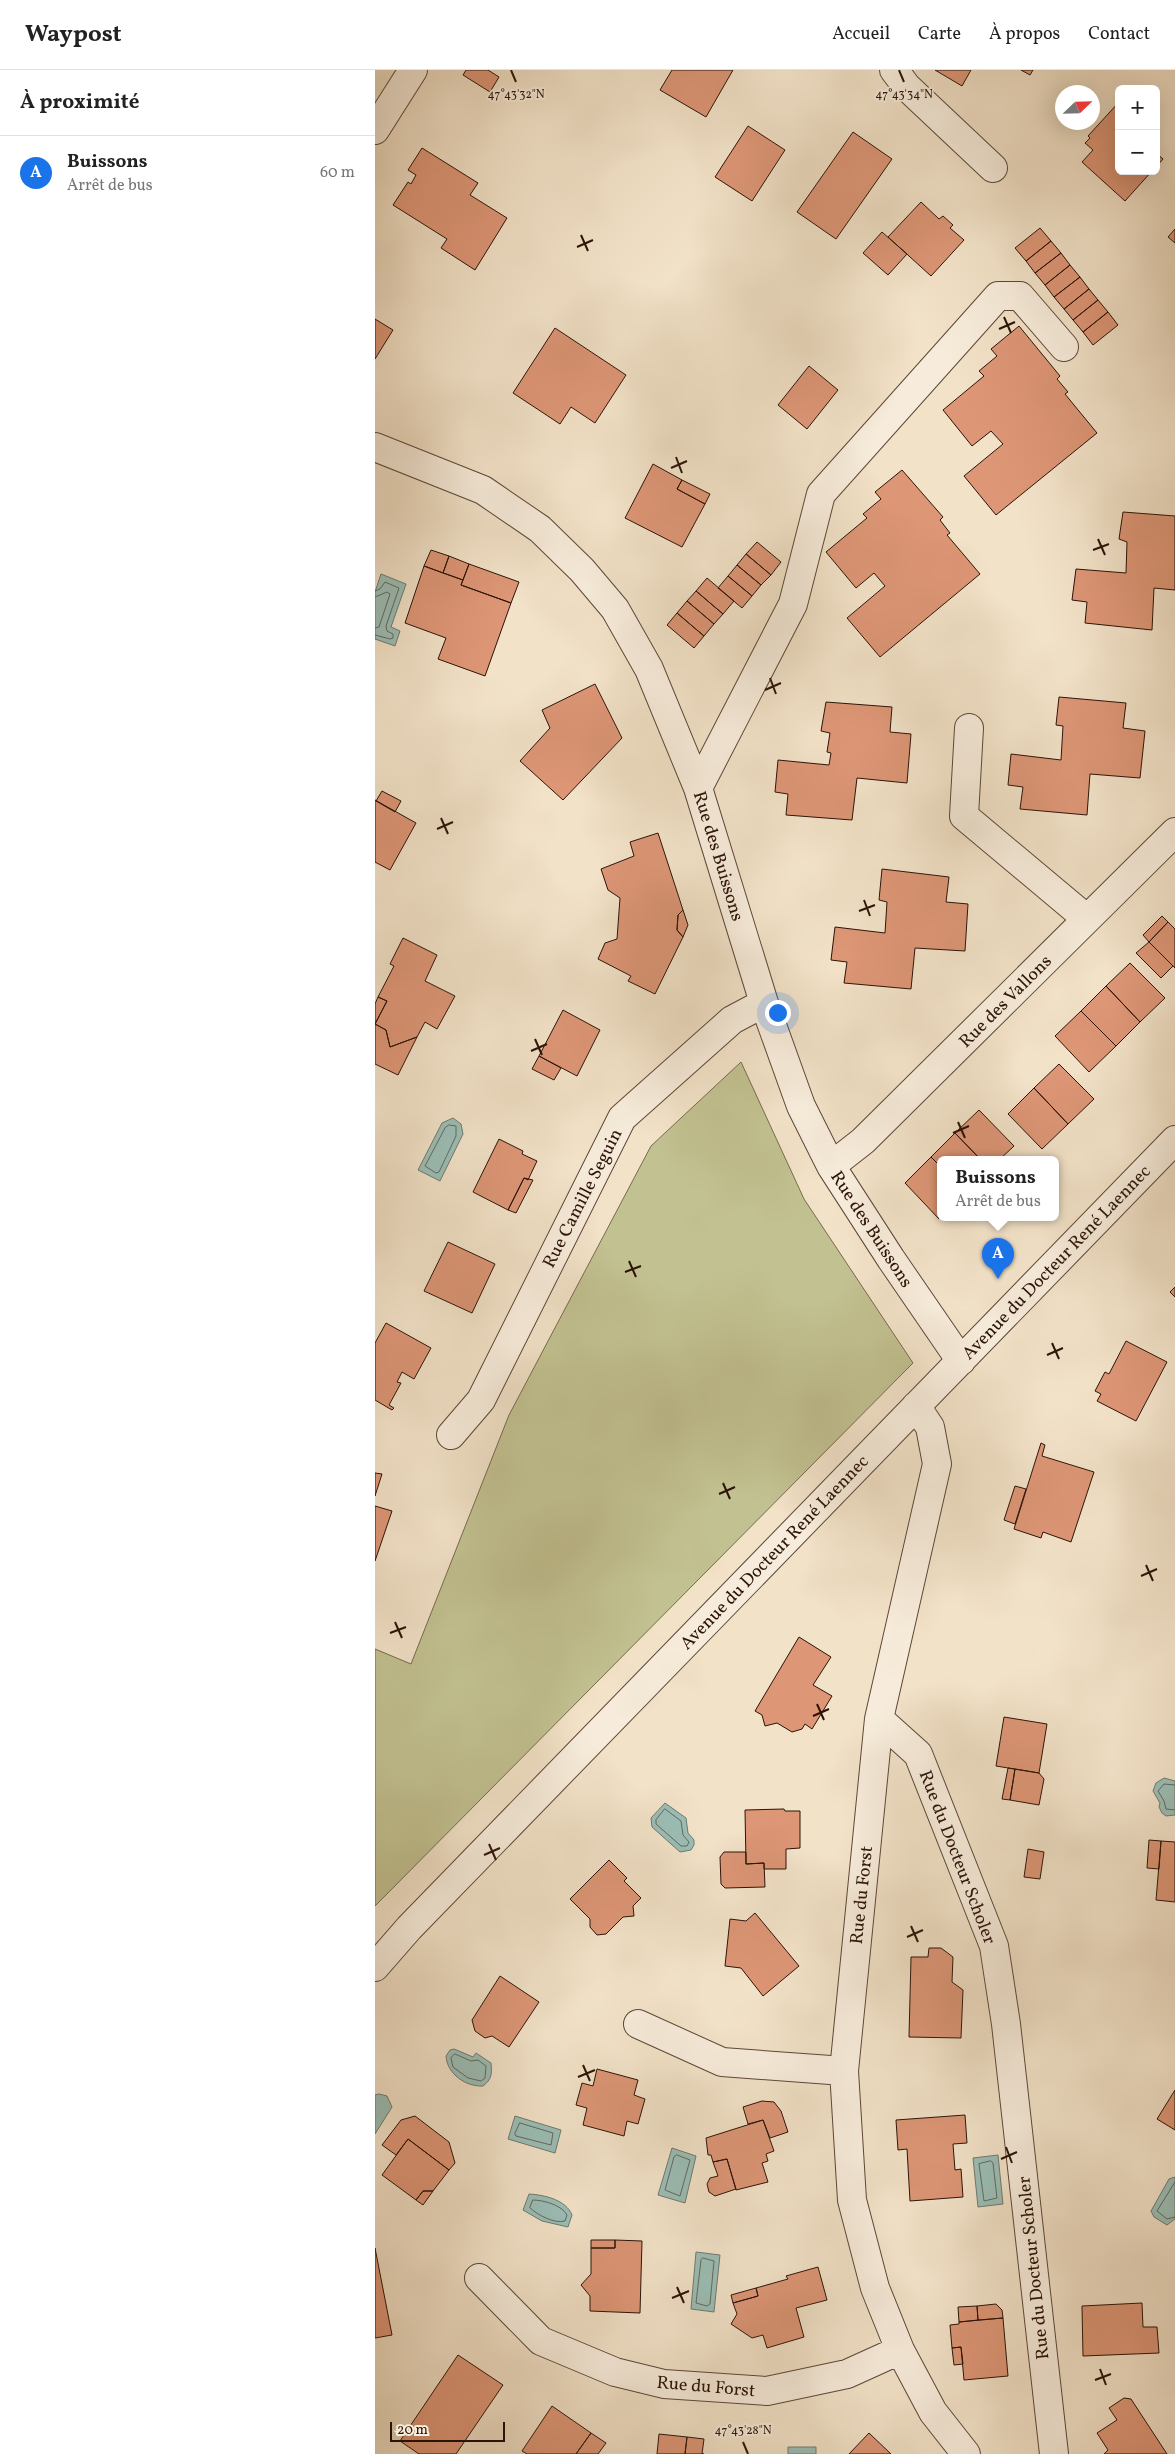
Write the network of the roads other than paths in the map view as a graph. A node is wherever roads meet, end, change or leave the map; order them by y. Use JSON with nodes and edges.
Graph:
{"nodes":[{"id":1,"x":413,"y":70,"type":"edge"},
{"id":2,"x":894,"y":70,"type":"edge"},
{"id":3,"x":375,"y":130,"type":"edge"},
{"id":4,"x":993,"y":168,"type":"dead end"},
{"id":5,"x":1064,"y":347,"type":"dead end"},
{"id":6,"x":375,"y":447,"type":"edge"},
{"id":7,"x":969,"y":728,"type":"dead end"},
{"id":8,"x":698,"y":788,"type":"junction"},
{"id":9,"x":1175,"y":832,"type":"edge"},
{"id":10,"x":1087,"y":919,"type":"junction"},
{"id":11,"x":764,"y":1003,"type":"junction"},
{"id":12,"x":1175,"y":1140,"type":"edge"},
{"id":13,"x":831,"y":1166,"type":"junction"},
{"id":14,"x":961,"y":1361,"type":"junction"},
{"id":15,"x":916,"y":1406,"type":"junction"},
{"id":16,"x":451,"y":1435,"type":"dead end"},
{"id":17,"x":879,"y":1719,"type":"junction"},
{"id":18,"x":375,"y":1967,"type":"edge"},
{"id":19,"x":639,"y":2024,"type":"dead end"},
{"id":20,"x":843,"y":2072,"type":"junction"},
{"id":21,"x":479,"y":2278,"type":"dead end"},
{"id":22,"x":900,"y":2350,"type":"junction"},
{"id":23,"x":965,"y":2454,"type":"edge"},
{"id":24,"x":1055,"y":2454,"type":"edge"}],
"edges":[{"from":1,"to":3,"type":"street"},
{"from":2,"to":4,"type":"street"},
{"from":5,"to":8,"type":"street"},
{"from":6,"to":8,"type":"street","name":"Rue des Buissons"},
{"from":7,"to":10,"type":"street"},
{"from":8,"to":11,"type":"street","name":"Rue des Buissons"},
{"from":9,"to":10,"type":"street","name":"Rue des Vallons"},
{"from":10,"to":13,"type":"street","name":"Rue des Vallons"},
{"from":11,"to":13,"type":"street","name":"Rue des Buissons"},
{"from":11,"to":16,"type":"street","name":"Rue Camille Seguin"},
{"from":12,"to":14,"type":"street","name":"Avenue du Docteur René Laennec"},
{"from":13,"to":14,"type":"street","name":"Rue des Buissons"},
{"from":14,"to":15,"type":"street","name":"Avenue du Docteur René Laennec"},
{"from":15,"to":17,"type":"street"},
{"from":15,"to":18,"type":"street","name":"Avenue du Docteur René Laennec"},
{"from":17,"to":20,"type":"street","name":"Rue du Forst"},
{"from":17,"to":24,"type":"street","name":"Rue du Docteur Scholer"},
{"from":19,"to":20,"type":"street"},
{"from":20,"to":22,"type":"street","name":"Rue du Forst"},
{"from":21,"to":22,"type":"street","name":"Rue du Forst"},
{"from":22,"to":23,"type":"street","name":"Rue du Forst"}]}
